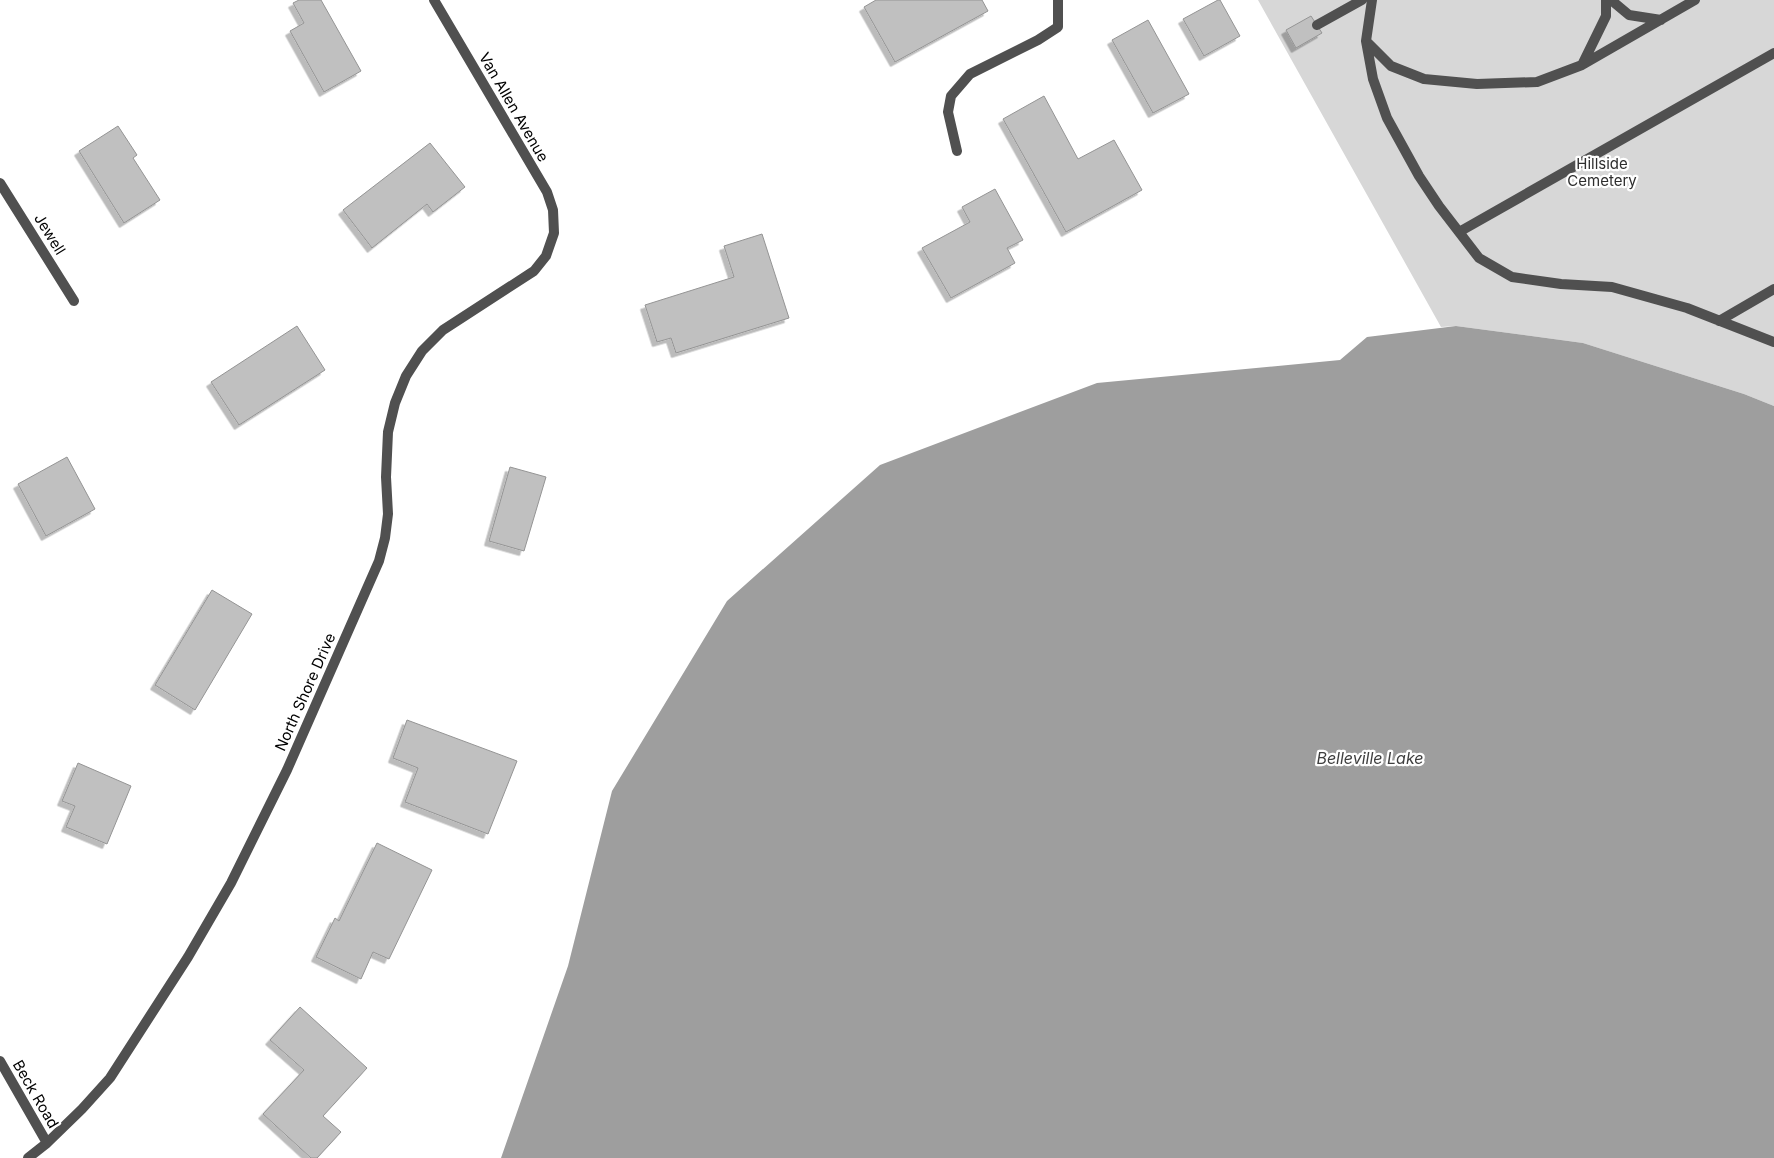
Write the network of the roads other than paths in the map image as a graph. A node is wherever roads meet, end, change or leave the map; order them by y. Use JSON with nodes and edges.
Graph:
{"nodes":[{"id":1,"x":434,"y":0,"type":"edge"},
{"id":2,"x":1058,"y":0,"type":"edge"},
{"id":3,"x":1362,"y":0,"type":"edge"},
{"id":4,"x":1372,"y":0,"type":"edge"},
{"id":5,"x":1606,"y":0,"type":"edge"},
{"id":6,"x":1611,"y":0,"type":"edge"},
{"id":7,"x":1695,"y":0,"type":"edge"},
{"id":8,"x":1661,"y":20,"type":"junction"},
{"id":9,"x":1317,"y":25,"type":"dead end"},
{"id":10,"x":1366,"y":41,"type":"junction"},
{"id":11,"x":1774,"y":53,"type":"edge"},
{"id":12,"x":1582,"y":65,"type":"junction"},
{"id":13,"x":957,"y":151,"type":"dead end"},
{"id":14,"x":0,"y":183,"type":"edge"},
{"id":15,"x":1459,"y":232,"type":"junction"},
{"id":16,"x":554,"y":234,"type":"joint"},
{"id":17,"x":1774,"y":289,"type":"edge"},
{"id":18,"x":74,"y":301,"type":"dead end"},
{"id":19,"x":1720,"y":321,"type":"junction"},
{"id":20,"x":1774,"y":342,"type":"edge"},
{"id":21,"x":0,"y":1061,"type":"edge"},
{"id":22,"x":47,"y":1143,"type":"junction"},
{"id":23,"x":28,"y":1158,"type":"edge"}],
"edges":[{"from":1,"to":16,"type":"street","name":"Van Allen Avenue"},
{"from":2,"to":13,"type":"street"},
{"from":3,"to":9,"type":"street"},
{"from":4,"to":10,"type":"street"},
{"from":5,"to":12,"type":"street"},
{"from":6,"to":8,"type":"street"},
{"from":7,"to":8,"type":"street"},
{"from":8,"to":12,"type":"street"},
{"from":10,"to":12,"type":"street"},
{"from":10,"to":15,"type":"street"},
{"from":11,"to":15,"type":"street"},
{"from":14,"to":18,"type":"street","name":"Jewell"},
{"from":15,"to":19,"type":"street"},
{"from":16,"to":22,"type":"street","name":"North Shore Drive"},
{"from":17,"to":19,"type":"street"},
{"from":19,"to":20,"type":"street"},
{"from":21,"to":22,"type":"street","name":"Beck Road"},
{"from":22,"to":23,"type":"street","name":"North Shore Drive"}]}
